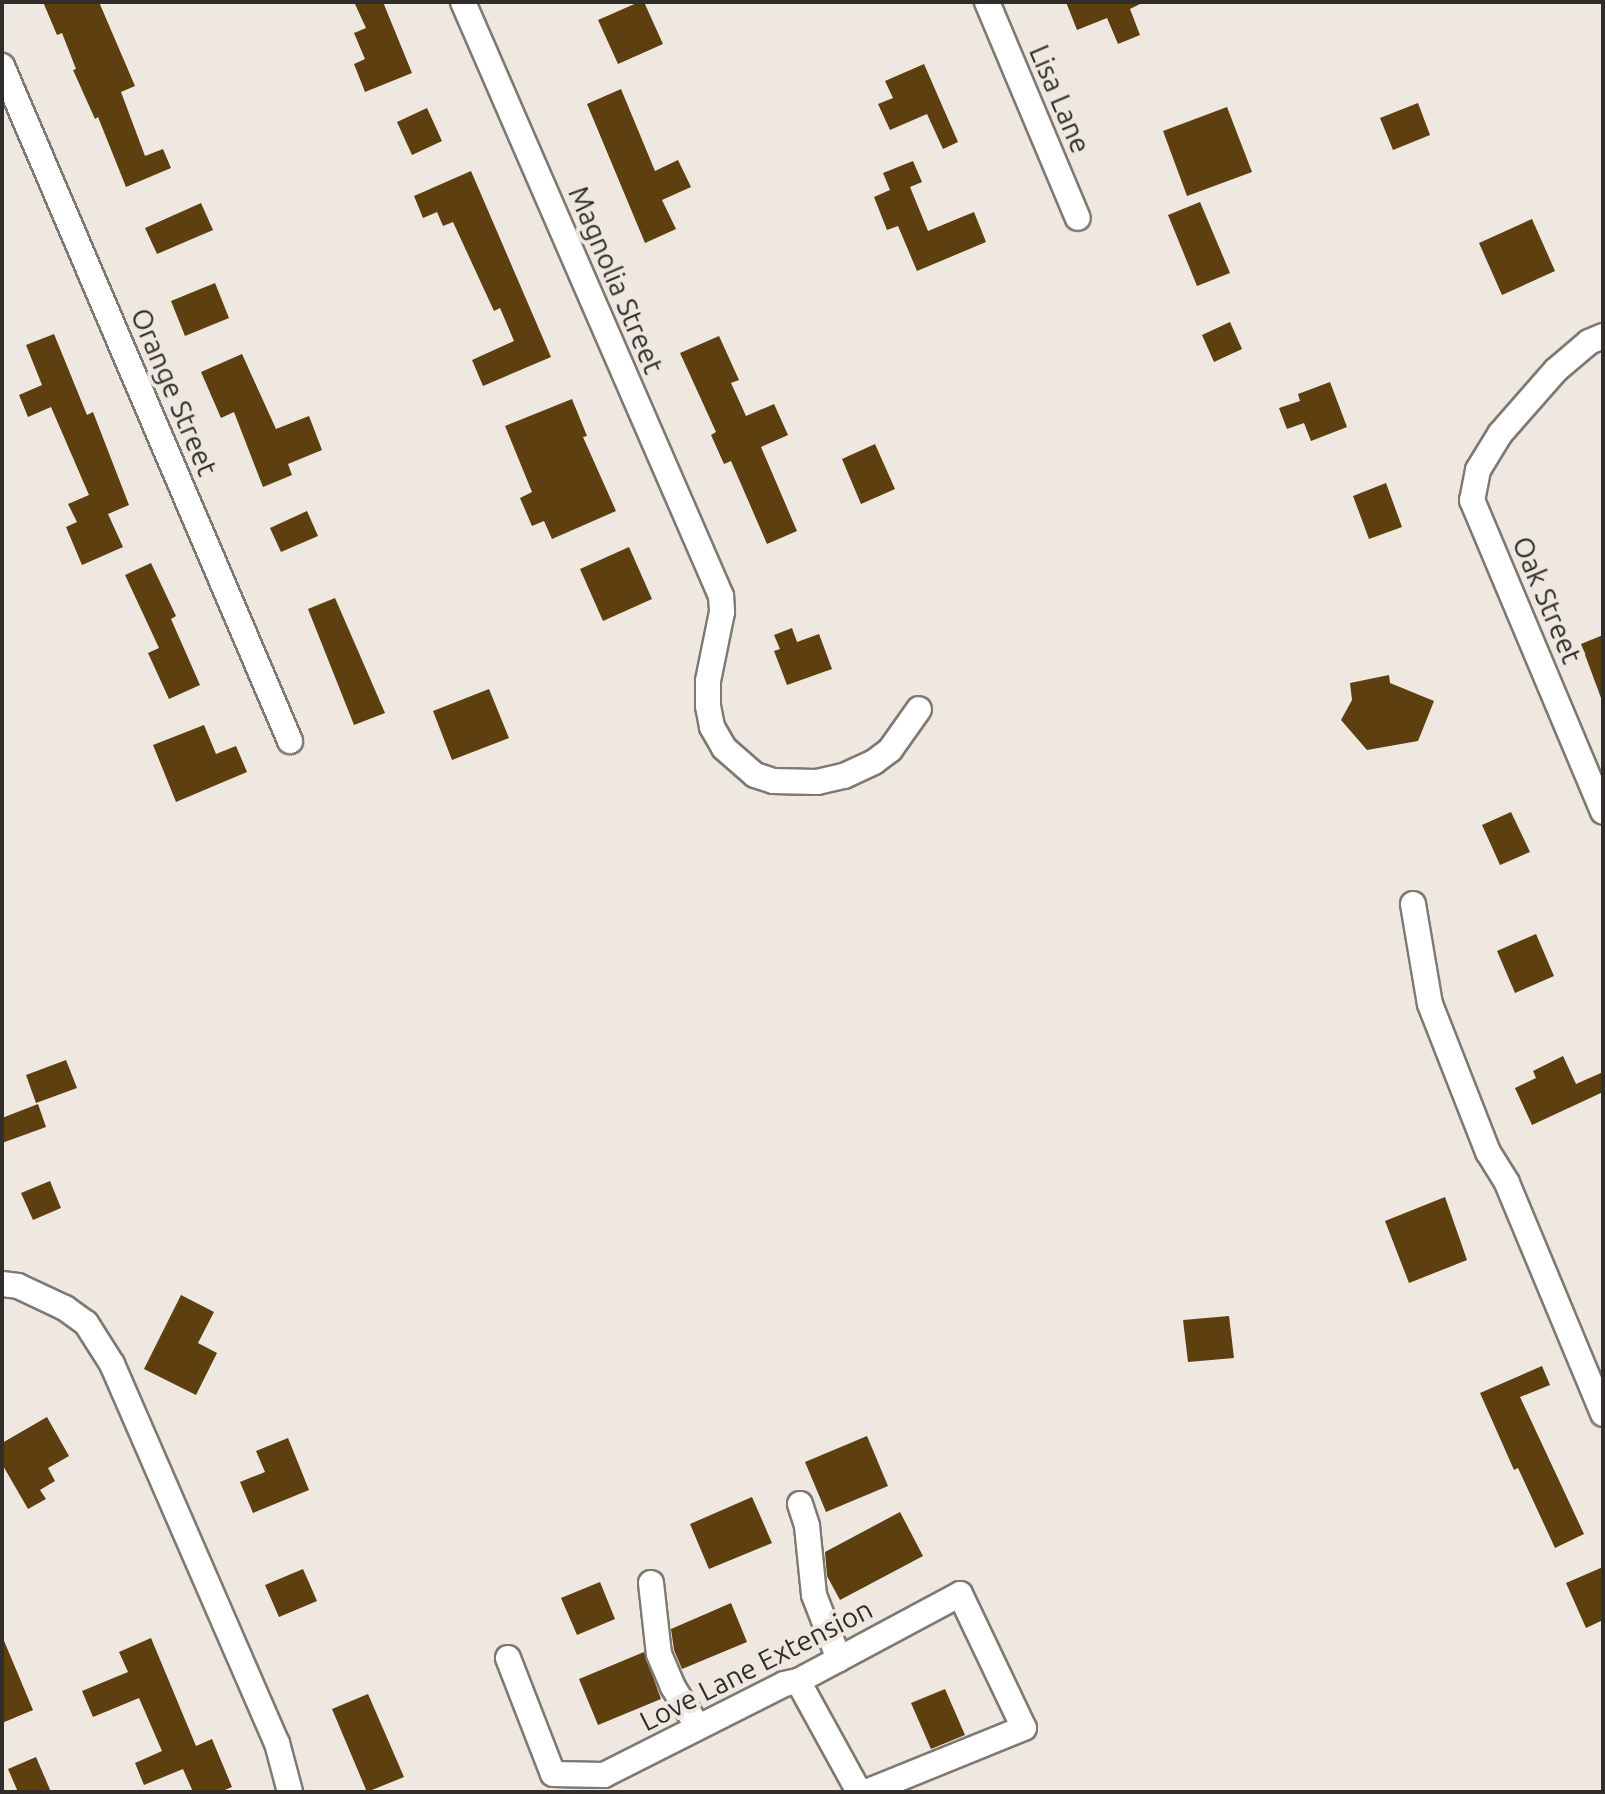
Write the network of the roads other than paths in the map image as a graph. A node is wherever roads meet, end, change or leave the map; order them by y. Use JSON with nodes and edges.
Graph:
{"nodes":[{"id":1,"x":463,"y":2,"type":"edge"},
{"id":2,"x":987,"y":2,"type":"edge"},
{"id":3,"x":2,"y":66,"type":"edge"},
{"id":4,"x":1078,"y":218,"type":"dead end"},
{"id":5,"x":1603,"y":336,"type":"edge"},
{"id":6,"x":919,"y":709,"type":"dead end"},
{"id":7,"x":290,"y":741,"type":"dead end"},
{"id":8,"x":1603,"y":812,"type":"edge"},
{"id":9,"x":1413,"y":904,"type":"dead end"},
{"id":10,"x":2,"y":1284,"type":"edge"},
{"id":11,"x":1603,"y":1414,"type":"edge"},
{"id":12,"x":800,"y":1504,"type":"dead end"},
{"id":13,"x":651,"y":1583,"type":"dead end"},
{"id":14,"x":508,"y":1658,"type":"dead end"},
{"id":15,"x":839,"y":1659,"type":"junction"},
{"id":16,"x":798,"y":1681,"type":"junction"},
{"id":17,"x":698,"y":1727,"type":"junction"},
{"id":18,"x":290,"y":1792,"type":"edge"},
{"id":19,"x":859,"y":1792,"type":"edge"},
{"id":20,"x":866,"y":1792,"type":"edge"}],
"edges":[{"from":1,"to":6,"type":"street","name":"Magnolia Street"},
{"from":2,"to":4,"type":"street","name":"Lisa Lane"},
{"from":3,"to":7,"type":"street","name":"Orange Street"},
{"from":5,"to":8,"type":"street","name":"Oak Street"},
{"from":9,"to":11,"type":"street"},
{"from":10,"to":18,"type":"street"},
{"from":12,"to":15,"type":"street"},
{"from":13,"to":17,"type":"street"},
{"from":14,"to":17,"type":"street","name":"Love Lane Extension"},
{"from":15,"to":16,"type":"street","name":"Love Lane Extension"},
{"from":15,"to":20,"type":"street","name":"Love Lane Extension"},
{"from":16,"to":17,"type":"street","name":"Love Lane Extension"},
{"from":16,"to":19,"type":"street"}]}
